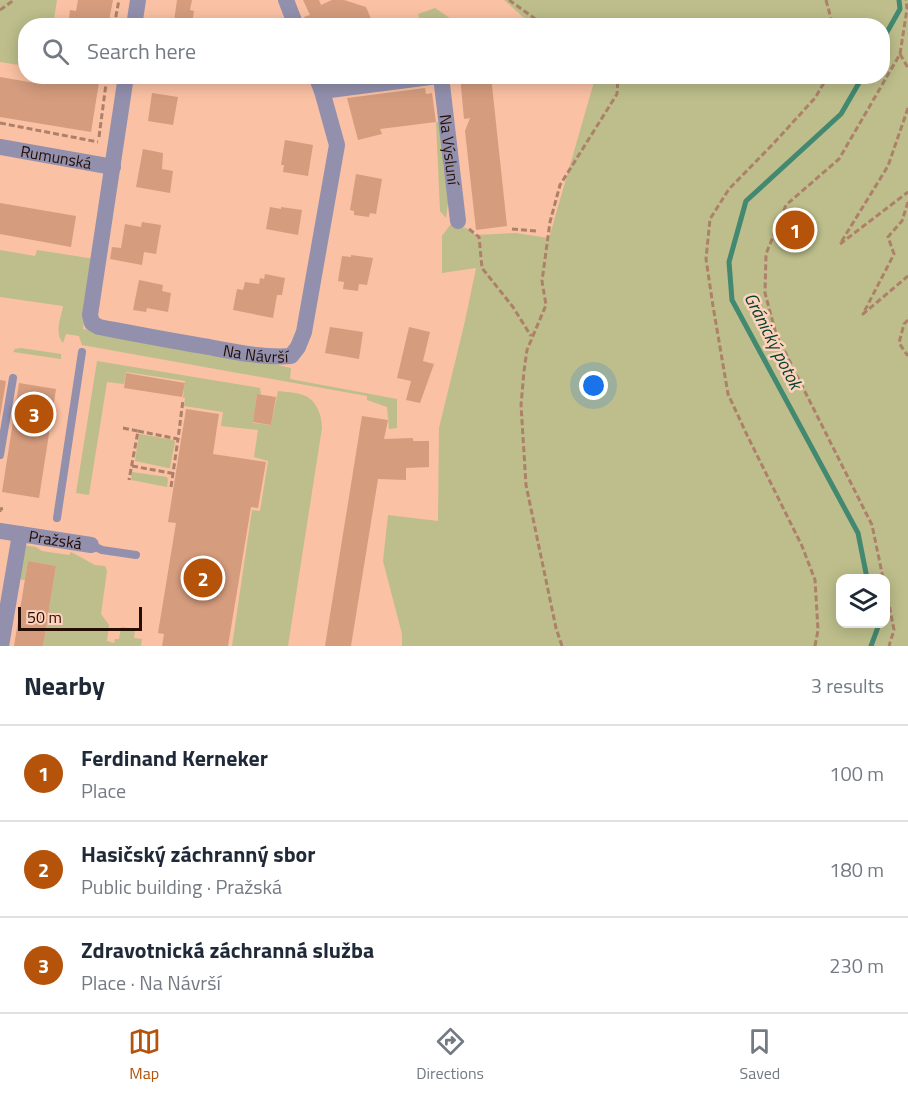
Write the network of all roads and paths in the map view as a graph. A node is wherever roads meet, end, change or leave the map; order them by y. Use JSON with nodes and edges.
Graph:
{"nodes":[{"id":1,"x":14,"y":0,"type":"edge"},
{"id":2,"x":119,"y":0,"type":"edge"},
{"id":3,"x":138,"y":0,"type":"edge"},
{"id":4,"x":286,"y":0,"type":"edge"},
{"id":5,"x":509,"y":0,"type":"edge"},
{"id":6,"x":826,"y":0,"type":"edge"},
{"id":7,"x":906,"y":0,"type":"edge"},
{"id":8,"x":0,"y":10,"type":"edge"},
{"id":9,"x":116,"y":18,"type":"edge"},
{"id":10,"x":135,"y":18,"type":"edge"},
{"id":11,"x":293,"y":18,"type":"edge"},
{"id":12,"x":534,"y":18,"type":"edge"},
{"id":13,"x":831,"y":18,"type":"edge"},
{"id":14,"x":900,"y":54,"type":"junction"},
{"id":15,"x":908,"y":68,"type":"edge"},
{"id":16,"x":890,"y":71,"type":"edge"},
{"id":17,"x":125,"y":84,"type":"edge"},
{"id":18,"x":319,"y":84,"type":"edge"},
{"id":19,"x":441,"y":84,"type":"edge"},
{"id":20,"x":618,"y":84,"type":"edge"},
{"id":21,"x":823,"y":84,"type":"edge"},
{"id":22,"x":883,"y":84,"type":"edge"},
{"id":23,"x":908,"y":108,"type":"edge"},
{"id":24,"x":0,"y":123,"type":"edge"},
{"id":25,"x":98,"y":142,"type":"dead end"},
{"id":26,"x":0,"y":147,"type":"edge"},
{"id":27,"x":112,"y":167,"type":"junction"},
{"id":28,"x":908,"y":192,"type":"edge"},
{"id":29,"x":908,"y":202,"type":"edge"},
{"id":30,"x":458,"y":221,"type":"joint"},
{"id":31,"x":512,"y":229,"type":"dead end"},
{"id":32,"x":536,"y":231,"type":"dead end"},
{"id":33,"x":908,"y":276,"type":"edge"},
{"id":34,"x":908,"y":320,"type":"edge"},
{"id":35,"x":531,"y":336,"type":"junction"},
{"id":36,"x":82,"y":352,"type":"dead end"},
{"id":37,"x":908,"y":356,"type":"edge"},
{"id":38,"x":13,"y":378,"type":"dead end"},
{"id":39,"x":183,"y":400,"type":"dead end"},
{"id":40,"x":123,"y":428,"type":"dead end"},
{"id":41,"x":138,"y":431,"type":"junction"},
{"id":42,"x":178,"y":439,"type":"junction"},
{"id":43,"x":0,"y":456,"type":"edge"},
{"id":44,"x":132,"y":466,"type":"junction"},
{"id":45,"x":174,"y":474,"type":"junction"},
{"id":46,"x":129,"y":480,"type":"dead end"},
{"id":47,"x":171,"y":487,"type":"dead end"},
{"id":48,"x":5,"y":508,"type":"dead end"},
{"id":49,"x":0,"y":512,"type":"edge"},
{"id":50,"x":57,"y":518,"type":"dead end"},
{"id":51,"x":0,"y":531,"type":"edge"},
{"id":52,"x":20,"y":534,"type":"junction"},
{"id":53,"x":91,"y":545,"type":"joint"},
{"id":54,"x":135,"y":555,"type":"dead end"},
{"id":55,"x":882,"y":574,"type":"edge"},
{"id":56,"x":890,"y":612,"type":"edge"},
{"id":57,"x":1,"y":646,"type":"edge"},
{"id":58,"x":562,"y":646,"type":"edge"},
{"id":59,"x":815,"y":646,"type":"edge"},
{"id":60,"x":889,"y":646,"type":"edge"}],
"edges":[{"from":1,"to":8,"type":"path"},
{"from":2,"to":9,"type":"path"},
{"from":3,"to":10,"type":"street"},
{"from":4,"to":11,"type":"street"},
{"from":5,"to":12,"type":"path"},
{"from":6,"to":13,"type":"path"},
{"from":7,"to":14,"type":"path"},
{"from":14,"to":15,"type":"path"},
{"from":14,"to":16,"type":"path"},
{"from":17,"to":27,"type":"street"},
{"from":18,"to":27,"type":"street","name":"Na Návrší"},
{"from":19,"to":30,"type":"street","name":"Na Výsluní"},
{"from":20,"to":35,"type":"path"},
{"from":21,"to":59,"type":"path"},
{"from":22,"to":55,"type":"path"},
{"from":23,"to":28,"type":"path"},
{"from":24,"to":25,"type":"path"},
{"from":26,"to":27,"type":"street","name":"Rumunská"},
{"from":29,"to":33,"type":"path"},
{"from":30,"to":35,"type":"path"},
{"from":31,"to":32,"type":"path"},
{"from":34,"to":37,"type":"path"},
{"from":35,"to":58,"type":"path"},
{"from":36,"to":50,"type":"lane"},
{"from":38,"to":43,"type":"lane"},
{"from":39,"to":42,"type":"path"},
{"from":40,"to":41,"type":"path"},
{"from":41,"to":42,"type":"path"},
{"from":41,"to":44,"type":"path"},
{"from":42,"to":45,"type":"path"},
{"from":44,"to":45,"type":"path"},
{"from":44,"to":46,"type":"path"},
{"from":45,"to":47,"type":"path"},
{"from":48,"to":49,"type":"path"},
{"from":51,"to":52,"type":"street","name":"Pražská"},
{"from":52,"to":53,"type":"street","name":"Pražská"},
{"from":52,"to":57,"type":"street","name":"Pražská"},
{"from":53,"to":54,"type":"lane"},
{"from":56,"to":60,"type":"path"}]}
